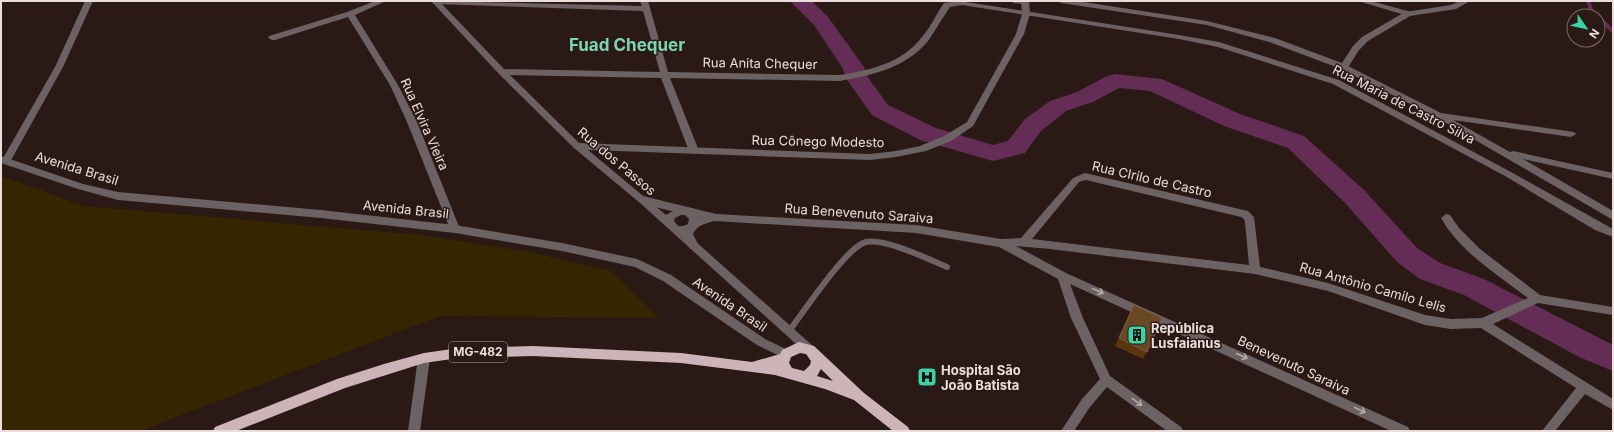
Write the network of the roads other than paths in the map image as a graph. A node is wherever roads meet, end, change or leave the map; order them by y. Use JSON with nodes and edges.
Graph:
{"nodes":[{"id":1,"x":89,"y":1,"type":"edge"},
{"id":2,"x":382,"y":1,"type":"edge"},
{"id":3,"x":1016,"y":1,"type":"edge"},
{"id":4,"x":1061,"y":1,"type":"edge"},
{"id":5,"x":1362,"y":1,"type":"edge"},
{"id":6,"x":1466,"y":1,"type":"edge"},
{"id":7,"x":435,"y":2,"type":"edge"},
{"id":8,"x":1025,"y":2,"type":"edge"},
{"id":9,"x":953,"y":3,"type":"joint"},
{"id":10,"x":645,"y":5,"type":"edge"},
{"id":11,"x":350,"y":14,"type":"junction"},
{"id":12,"x":1026,"y":14,"type":"junction"},
{"id":13,"x":1408,"y":14,"type":"junction"},
{"id":14,"x":272,"y":38,"type":"dead end"},
{"id":15,"x":1344,"y":67,"type":"junction"},
{"id":16,"x":502,"y":72,"type":"junction"},
{"id":17,"x":666,"y":74,"type":"junction"},
{"id":18,"x":1437,"y":114,"type":"junction"},
{"id":19,"x":1571,"y":134,"type":"dead end"},
{"id":20,"x":577,"y":146,"type":"junction"},
{"id":21,"x":694,"y":151,"type":"junction"},
{"id":22,"x":1502,"y":152,"type":"junction"},
{"id":23,"x":4,"y":160,"type":"edge"},
{"id":24,"x":1613,"y":176,"type":"edge"},
{"id":25,"x":644,"y":200,"type":"junction"},
{"id":26,"x":1597,"y":206,"type":"junction"},
{"id":27,"x":1613,"y":210,"type":"edge"},
{"id":28,"x":688,"y":212,"type":"junction"},
{"id":29,"x":1613,"y":216,"type":"edge"},
{"id":30,"x":716,"y":218,"type":"junction"},
{"id":31,"x":1446,"y":218,"type":"dead end"},
{"id":32,"x":692,"y":226,"type":"junction"},
{"id":33,"x":672,"y":228,"type":"junction"},
{"id":34,"x":455,"y":229,"type":"junction"},
{"id":35,"x":1613,"y":232,"type":"edge"},
{"id":36,"x":1024,"y":242,"type":"junction"},
{"id":37,"x":1001,"y":243,"type":"junction"},
{"id":38,"x":694,"y":246,"type":"junction"},
{"id":39,"x":947,"y":267,"type":"dead end"},
{"id":40,"x":1255,"y":270,"type":"junction"},
{"id":41,"x":1062,"y":276,"type":"junction"},
{"id":42,"x":1537,"y":299,"type":"junction"},
{"id":43,"x":1613,"y":311,"type":"edge"},
{"id":44,"x":1482,"y":323,"type":"junction"},
{"id":45,"x":790,"y":331,"type":"junction"},
{"id":46,"x":813,"y":352,"type":"junction"},
{"id":47,"x":788,"y":353,"type":"junction"},
{"id":48,"x":424,"y":358,"type":"junction"},
{"id":49,"x":748,"y":367,"type":"junction"},
{"id":50,"x":795,"y":376,"type":"junction"},
{"id":51,"x":1106,"y":380,"type":"junction"},
{"id":52,"x":1584,"y":386,"type":"junction"},
{"id":53,"x":860,"y":397,"type":"junction"},
{"id":54,"x":1613,"y":405,"type":"edge"},
{"id":55,"x":220,"y":431,"type":"edge"},
{"id":56,"x":414,"y":431,"type":"edge"},
{"id":57,"x":903,"y":431,"type":"edge"},
{"id":58,"x":1067,"y":431,"type":"edge"},
{"id":59,"x":1178,"y":431,"type":"edge"},
{"id":60,"x":1404,"y":431,"type":"edge"},
{"id":61,"x":1548,"y":431,"type":"edge"}],
"edges":[{"from":1,"to":23,"type":"street"},
{"from":2,"to":11,"type":"street"},
{"from":3,"to":8,"type":"street"},
{"from":4,"to":15,"type":"street","name":"Rua Maria de Castro Silva"},
{"from":5,"to":13,"type":"street"},
{"from":6,"to":13,"type":"street"},
{"from":7,"to":10,"type":"street"},
{"from":7,"to":16,"type":"street","name":"Rua dos Passos"},
{"from":8,"to":12,"type":"street"},
{"from":9,"to":12,"type":"street","name":"Rua Maria de Castro Silva"},
{"from":9,"to":17,"type":"street","name":"Rua Anita Chequer"},
{"from":10,"to":17,"type":"street"},
{"from":11,"to":14,"type":"street"},
{"from":11,"to":34,"type":"street","name":"Rua Elvira Vieira"},
{"from":12,"to":21,"type":"street","name":"Rua Cônego Modesto"},
{"from":12,"to":35,"type":"street","name":"Rua Maria de Castro Silva"},
{"from":13,"to":15,"type":"street"},
{"from":15,"to":18,"type":"street","name":"Rua Maria de Castro Silva"},
{"from":16,"to":17,"type":"street","name":"Rua Anita Chequer"},
{"from":16,"to":20,"type":"street","name":"Rua dos Passos"},
{"from":17,"to":21,"type":"street"},
{"from":18,"to":19,"type":"street"},
{"from":18,"to":22,"type":"street","name":"Rua Maria de Castro Silva"},
{"from":20,"to":21,"type":"street","name":"Rua Cônego Modesto"},
{"from":20,"to":25,"type":"street","name":"Rua dos Passos"},
{"from":22,"to":24,"type":"street"},
{"from":22,"to":26,"type":"street","name":"Rua Maria de Castro Silva"},
{"from":23,"to":34,"type":"street","name":"Avenida Brasil"},
{"from":25,"to":28,"type":"street"},
{"from":25,"to":33,"type":"street","name":"Rua dos Passos"},
{"from":26,"to":27,"type":"street"},
{"from":26,"to":29,"type":"street","name":"Rua Maria de Castro Silva"},
{"from":28,"to":30,"type":"street"},
{"from":28,"to":32,"type":"street"},
{"from":28,"to":33,"type":"street"},
{"from":30,"to":32,"type":"street"},
{"from":30,"to":37,"type":"street","name":"Rua Benevenuto Saraiva"},
{"from":31,"to":42,"type":"street"},
{"from":32,"to":33,"type":"street"},
{"from":32,"to":38,"type":"street"},
{"from":33,"to":38,"type":"street","name":"Rua dos Passos"},
{"from":34,"to":47,"type":"street","name":"Avenida Brasil"},
{"from":36,"to":37,"type":"street","name":"Rua Antônio Camilo Lelis"},
{"from":36,"to":40,"type":"street","name":"Rua Antônio Camilo Lelis"},
{"from":36,"to":40,"type":"street","name":"Rua CIrilo de Castro"},
{"from":37,"to":41,"type":"street","name":"Rua Benevenuto Saraiva"},
{"from":38,"to":45,"type":"street","name":"Rua dos Passos"},
{"from":39,"to":45,"type":"lane"},
{"from":40,"to":44,"type":"street","name":"Rua Antônio Camilo Lelis"},
{"from":41,"to":51,"type":"street"},
{"from":41,"to":60,"type":"street","name":"Benevenuto Saraiva","one_way":true},
{"from":42,"to":43,"type":"street","name":"Rua Antônio Camilo Lelis"},
{"from":42,"to":44,"type":"street","name":"Rua Antônio Camilo Lelis"},
{"from":44,"to":52,"type":"street"},
{"from":45,"to":46,"type":"street","name":"Rua dos Passos"},
{"from":45,"to":47,"type":"street"},
{"from":46,"to":47,"type":"highway"},
{"from":46,"to":50,"type":"highway"},
{"from":46,"to":53,"type":"highway"},
{"from":47,"to":49,"type":"highway"},
{"from":47,"to":50,"type":"highway"},
{"from":48,"to":49,"type":"highway","number":"MG-482"},
{"from":48,"to":55,"type":"highway","number":"MG-482"},
{"from":48,"to":56,"type":"street"},
{"from":49,"to":50,"type":"highway"},
{"from":50,"to":53,"type":"highway"},
{"from":51,"to":58,"type":"street"},
{"from":51,"to":59,"type":"street","one_way":true},
{"from":52,"to":54,"type":"street"},
{"from":52,"to":61,"type":"street"},
{"from":53,"to":57,"type":"highway"}]}
